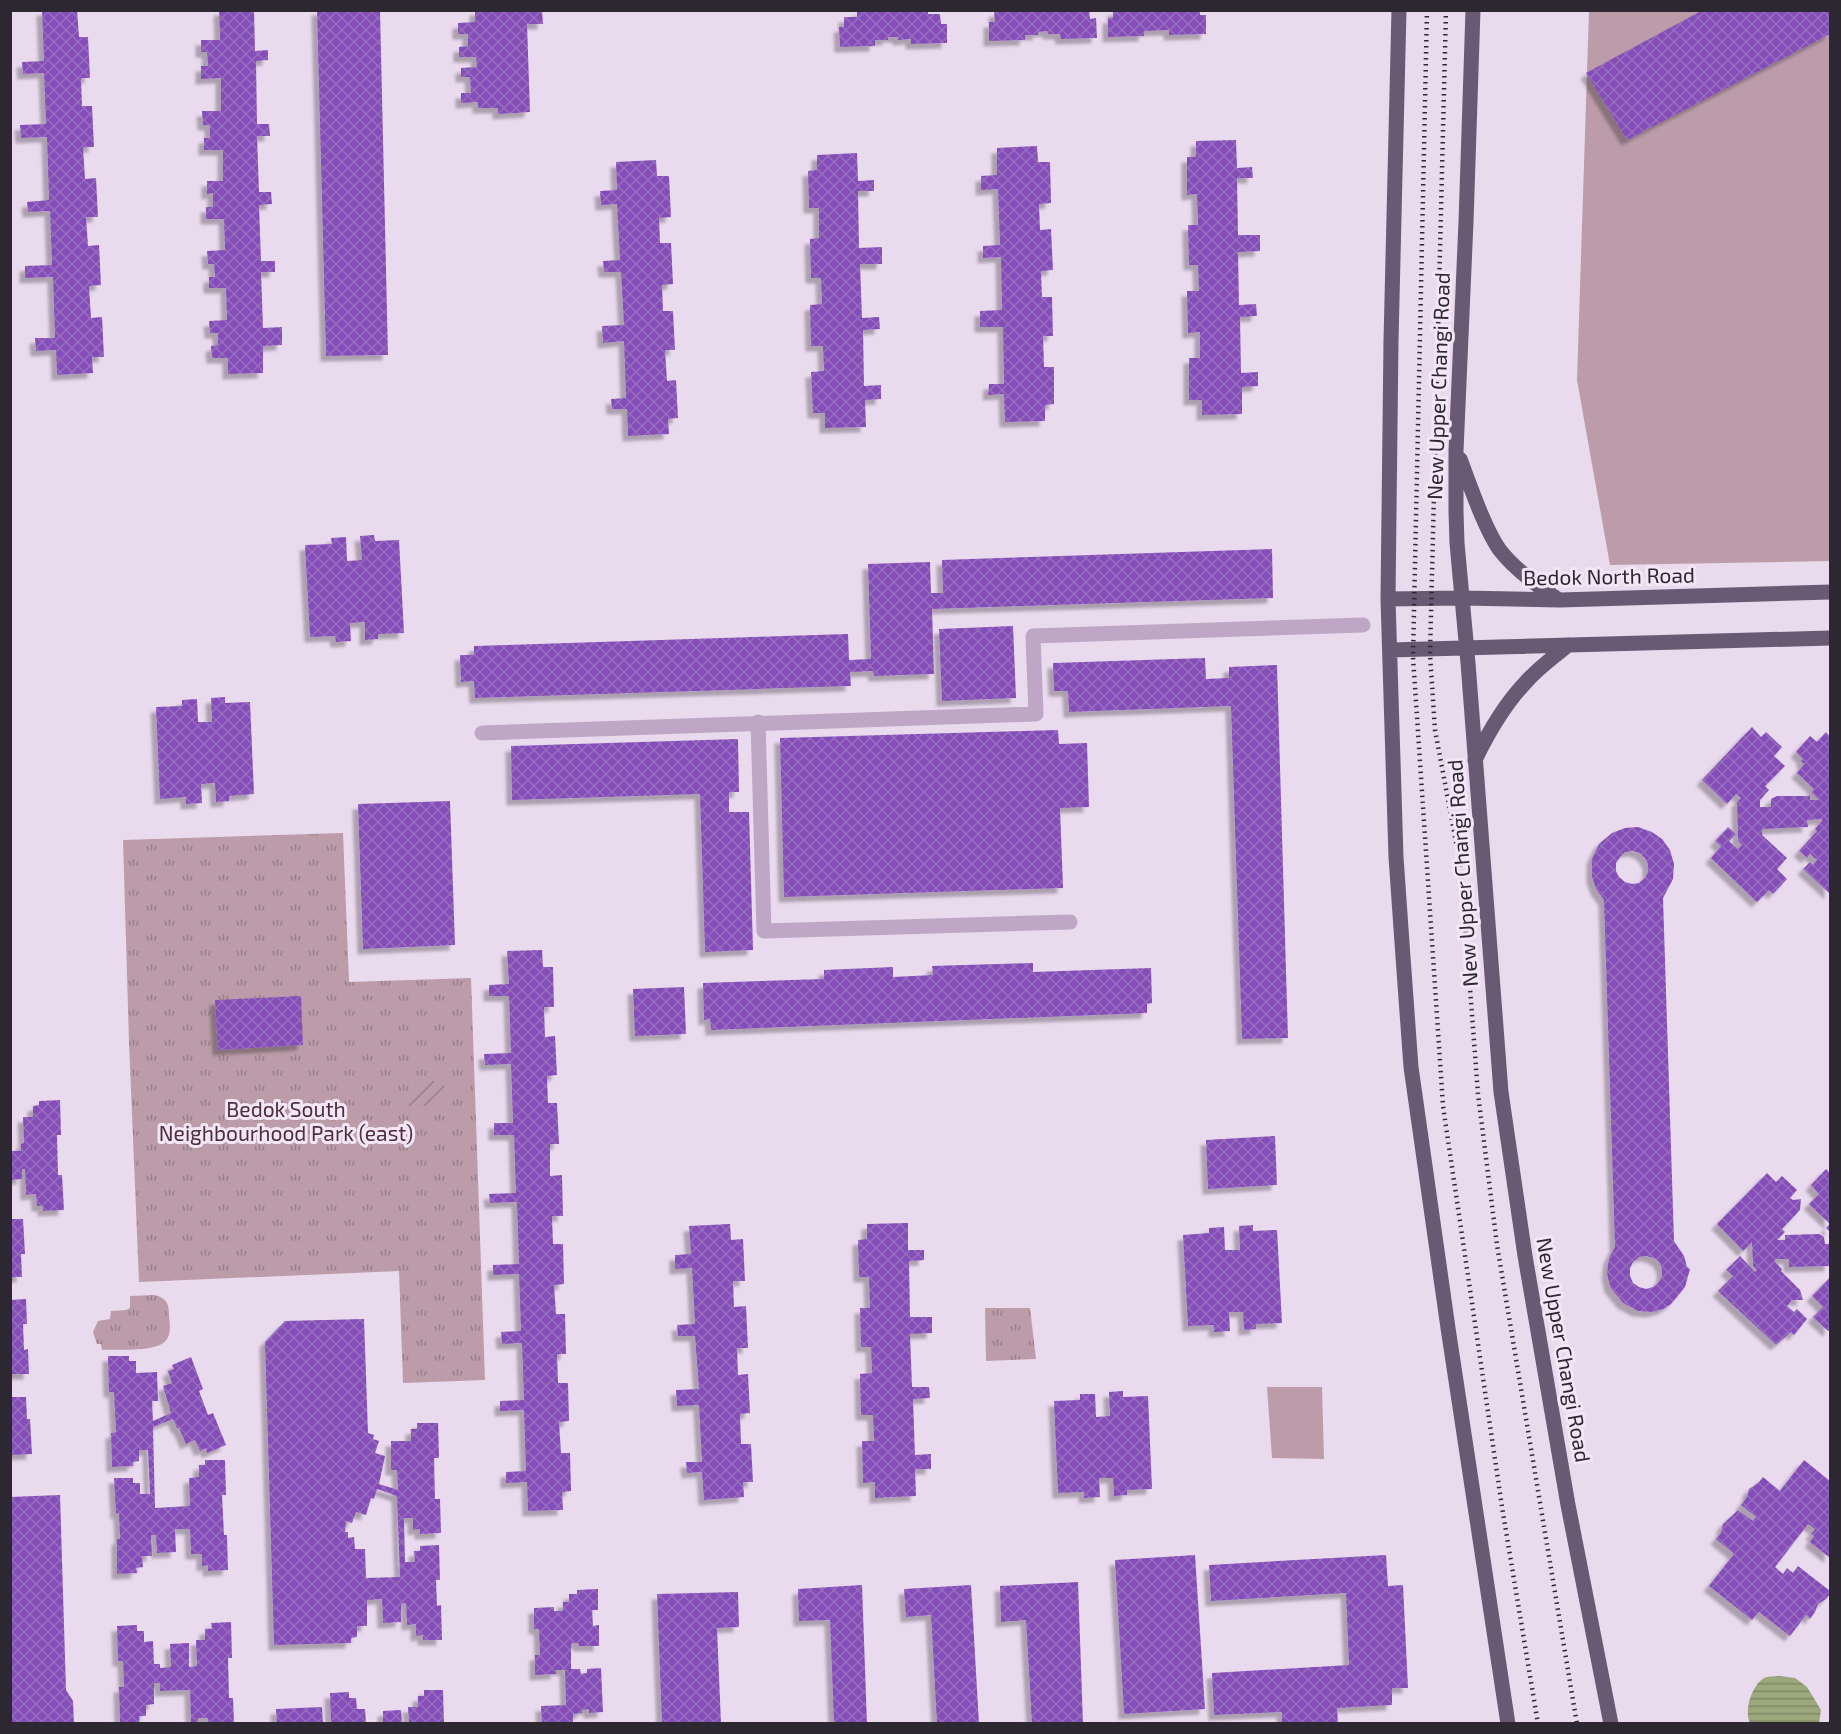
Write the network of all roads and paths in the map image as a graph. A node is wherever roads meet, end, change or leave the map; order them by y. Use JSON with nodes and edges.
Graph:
{"nodes":[{"id":1,"x":1399,"y":10,"type":"edge"},
{"id":2,"x":1473,"y":10,"type":"edge"},
{"id":3,"x":1456,"y":451,"type":"junction"},
{"id":4,"x":1830,"y":592,"type":"edge"},
{"id":5,"x":1462,"y":598,"type":"junction"},
{"id":6,"x":1388,"y":600,"type":"junction"},
{"id":7,"x":1560,"y":600,"type":"junction"},
{"id":8,"x":1364,"y":626,"type":"dead end"},
{"id":9,"x":1830,"y":638,"type":"edge"},
{"id":10,"x":1568,"y":645,"type":"junction"},
{"id":11,"x":1467,"y":647,"type":"junction"},
{"id":12,"x":1390,"y":650,"type":"junction"},
{"id":13,"x":758,"y":722,"type":"junction"},
{"id":14,"x":482,"y":733,"type":"dead end"},
{"id":15,"x":1474,"y":760,"type":"junction"},
{"id":16,"x":1070,"y":922,"type":"dead end"},
{"id":17,"x":1508,"y":1724,"type":"edge"},
{"id":18,"x":1611,"y":1724,"type":"edge"}],
"edges":[{"from":1,"to":6,"type":"main road"},
{"from":2,"to":3,"type":"main road","name":"New Upper Changi Road"},
{"from":3,"to":5,"type":"main road","name":"New Upper Changi Road"},
{"from":3,"to":7,"type":"main road"},
{"from":4,"to":7,"type":"main road","name":"Bedok North Road"},
{"from":5,"to":6,"type":"main road","name":"Bedok North Road"},
{"from":5,"to":7,"type":"main road","name":"Bedok North Road"},
{"from":5,"to":11,"type":"main road","name":"New Upper Changi Road"},
{"from":6,"to":12,"type":"main road"},
{"from":8,"to":13,"type":"street"},
{"from":9,"to":10,"type":"main road"},
{"from":10,"to":11,"type":"main road"},
{"from":10,"to":15,"type":"main road"},
{"from":11,"to":12,"type":"main road"},
{"from":11,"to":15,"type":"main road","name":"New Upper Changi Road"},
{"from":12,"to":17,"type":"main road"},
{"from":13,"to":14,"type":"street"},
{"from":13,"to":16,"type":"street"},
{"from":15,"to":18,"type":"main road","name":"New Upper Changi Road"}]}
